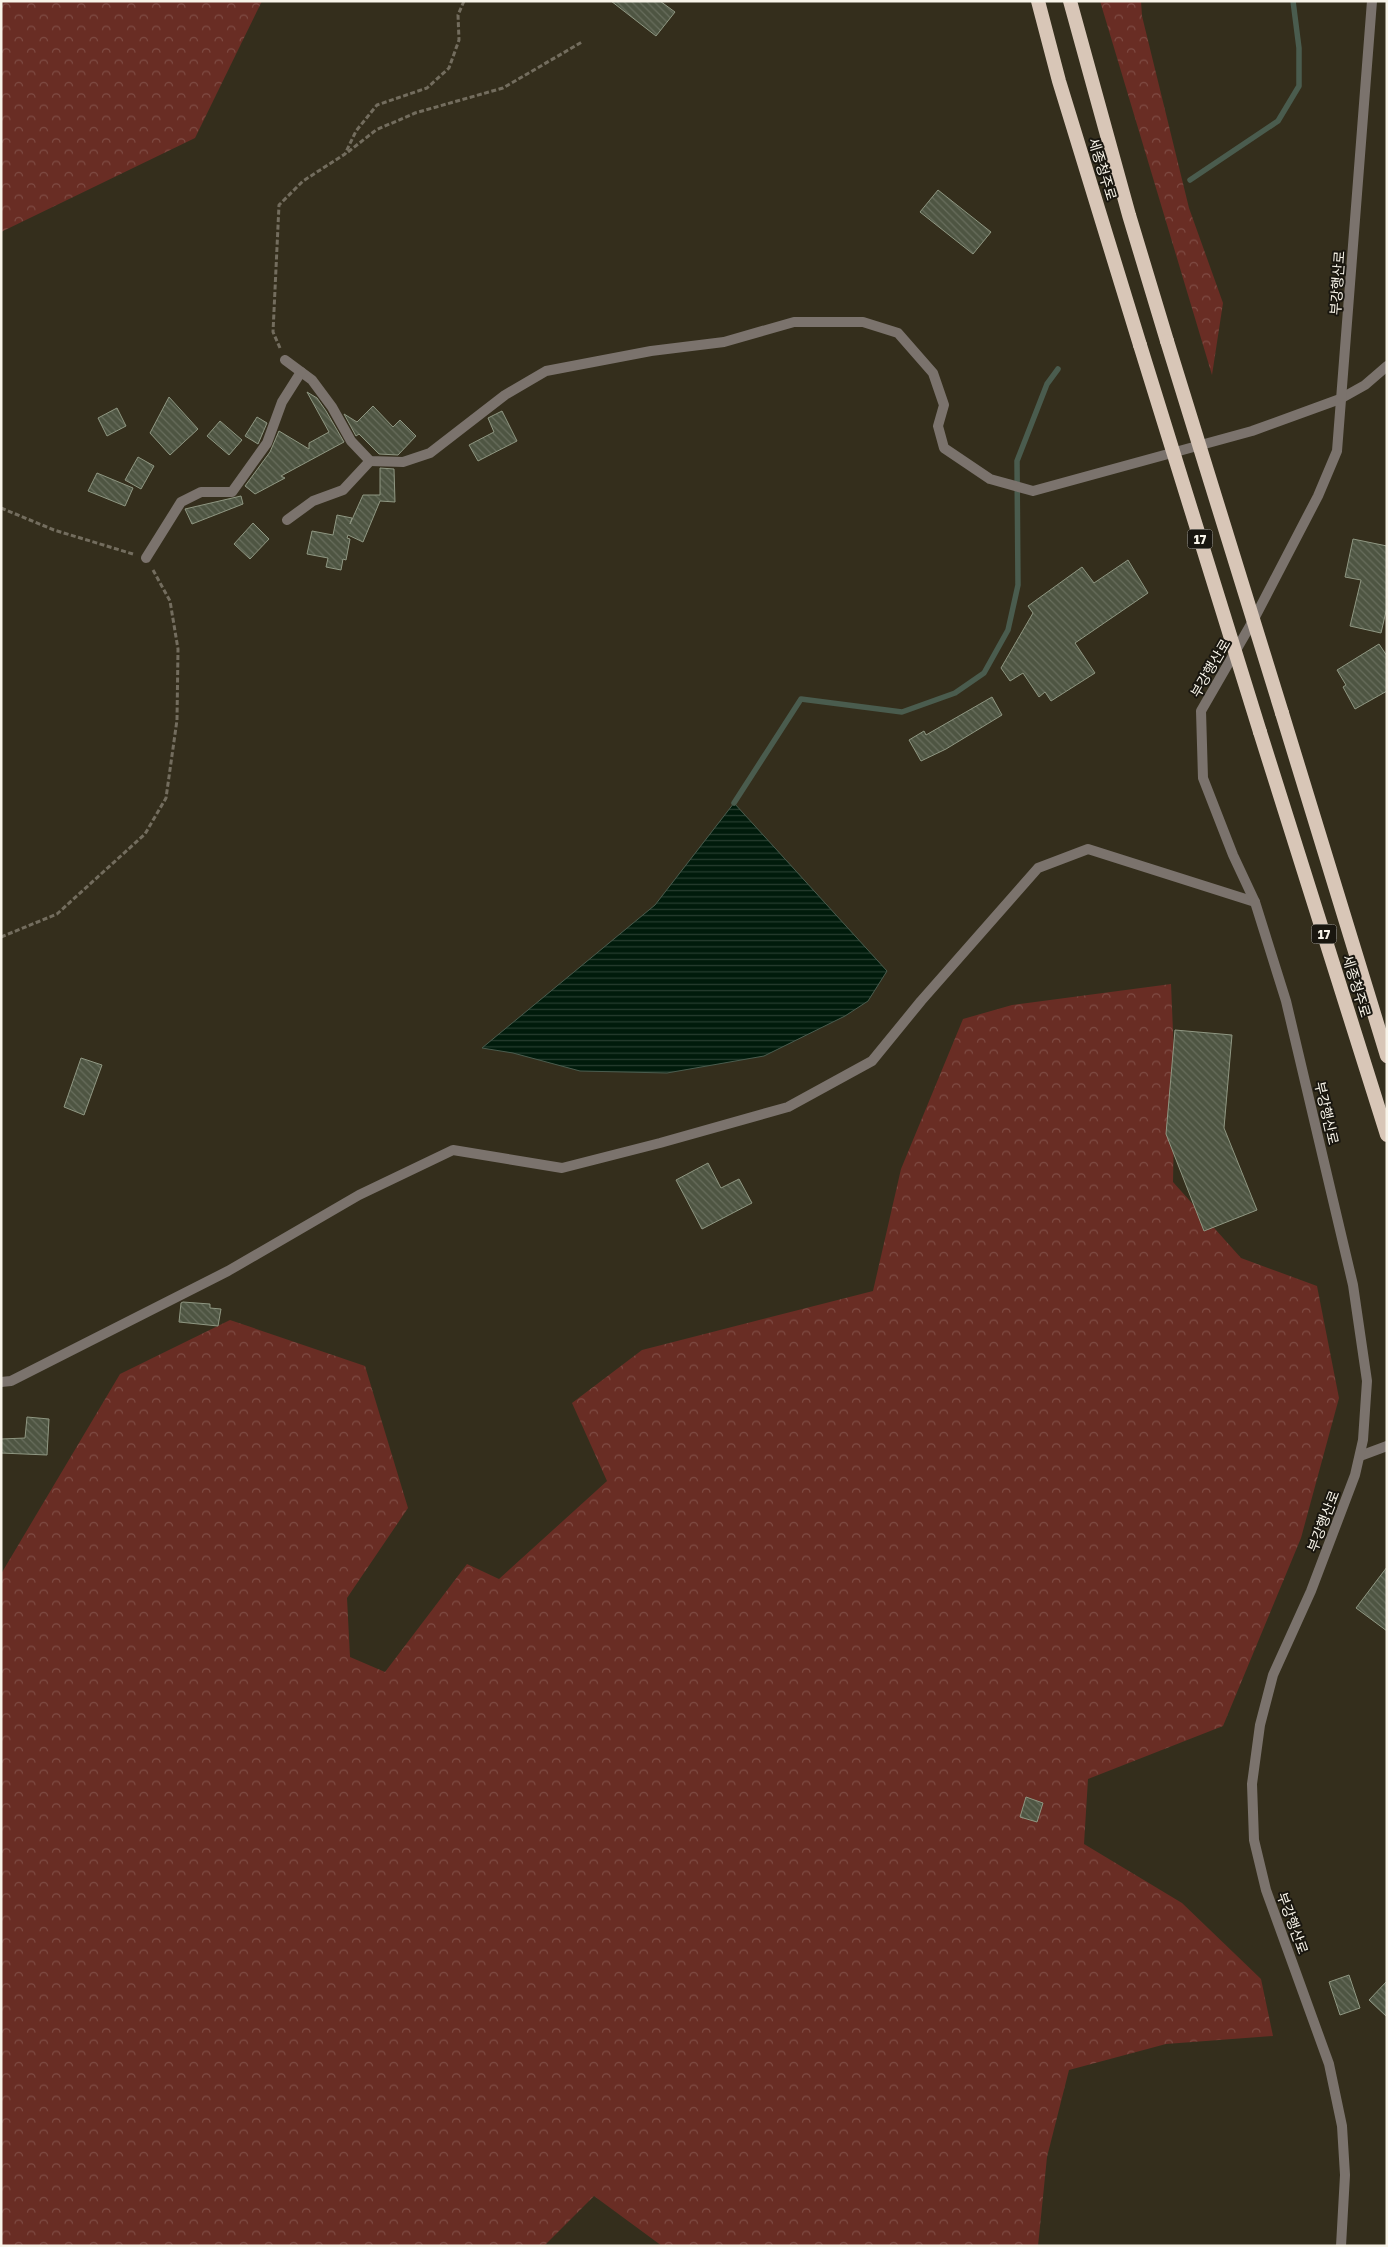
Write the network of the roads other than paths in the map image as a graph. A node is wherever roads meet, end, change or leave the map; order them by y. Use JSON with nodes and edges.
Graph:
{"nodes":[{"id":1,"x":1038,"y":1,"type":"edge"},
{"id":2,"x":1070,"y":1,"type":"edge"},
{"id":3,"x":1372,"y":1,"type":"edge"},
{"id":4,"x":285,"y":360,"type":"road end"},
{"id":5,"x":1387,"y":366,"type":"edge"},
{"id":6,"x":300,"y":372,"type":"junction"},
{"id":7,"x":1340,"y":399,"type":"junction"},
{"id":8,"x":370,"y":461,"type":"junction"},
{"id":9,"x":287,"y":520,"type":"dead end"},
{"id":10,"x":146,"y":558,"type":"road end"},
{"id":11,"x":1255,"y":902,"type":"junction"},
{"id":12,"x":1387,"y":1056,"type":"edge"},
{"id":13,"x":1387,"y":1135,"type":"edge"},
{"id":14,"x":1,"y":1382,"type":"edge"},
{"id":15,"x":1387,"y":1446,"type":"edge"},
{"id":16,"x":1360,"y":1456,"type":"junction"},
{"id":17,"x":1341,"y":2246,"type":"edge"}],
"edges":[{"from":1,"to":13,"type":"highway","name":"세종청주로","number":"17","bridge":true},
{"from":2,"to":12,"type":"highway","name":"세종청주로","number":"17","bridge":true},
{"from":3,"to":7,"type":"street","name":"부강행산로"},
{"from":4,"to":6,"type":"street"},
{"from":5,"to":7,"type":"street"},
{"from":6,"to":8,"type":"street"},
{"from":6,"to":10,"type":"street"},
{"from":7,"to":8,"type":"street"},
{"from":7,"to":11,"type":"street","name":"부강행산로"},
{"from":8,"to":9,"type":"street"},
{"from":11,"to":14,"type":"street"},
{"from":11,"to":16,"type":"street","name":"부강행산로"},
{"from":15,"to":16,"type":"street"},
{"from":16,"to":17,"type":"street","name":"부강행산로"}]}
